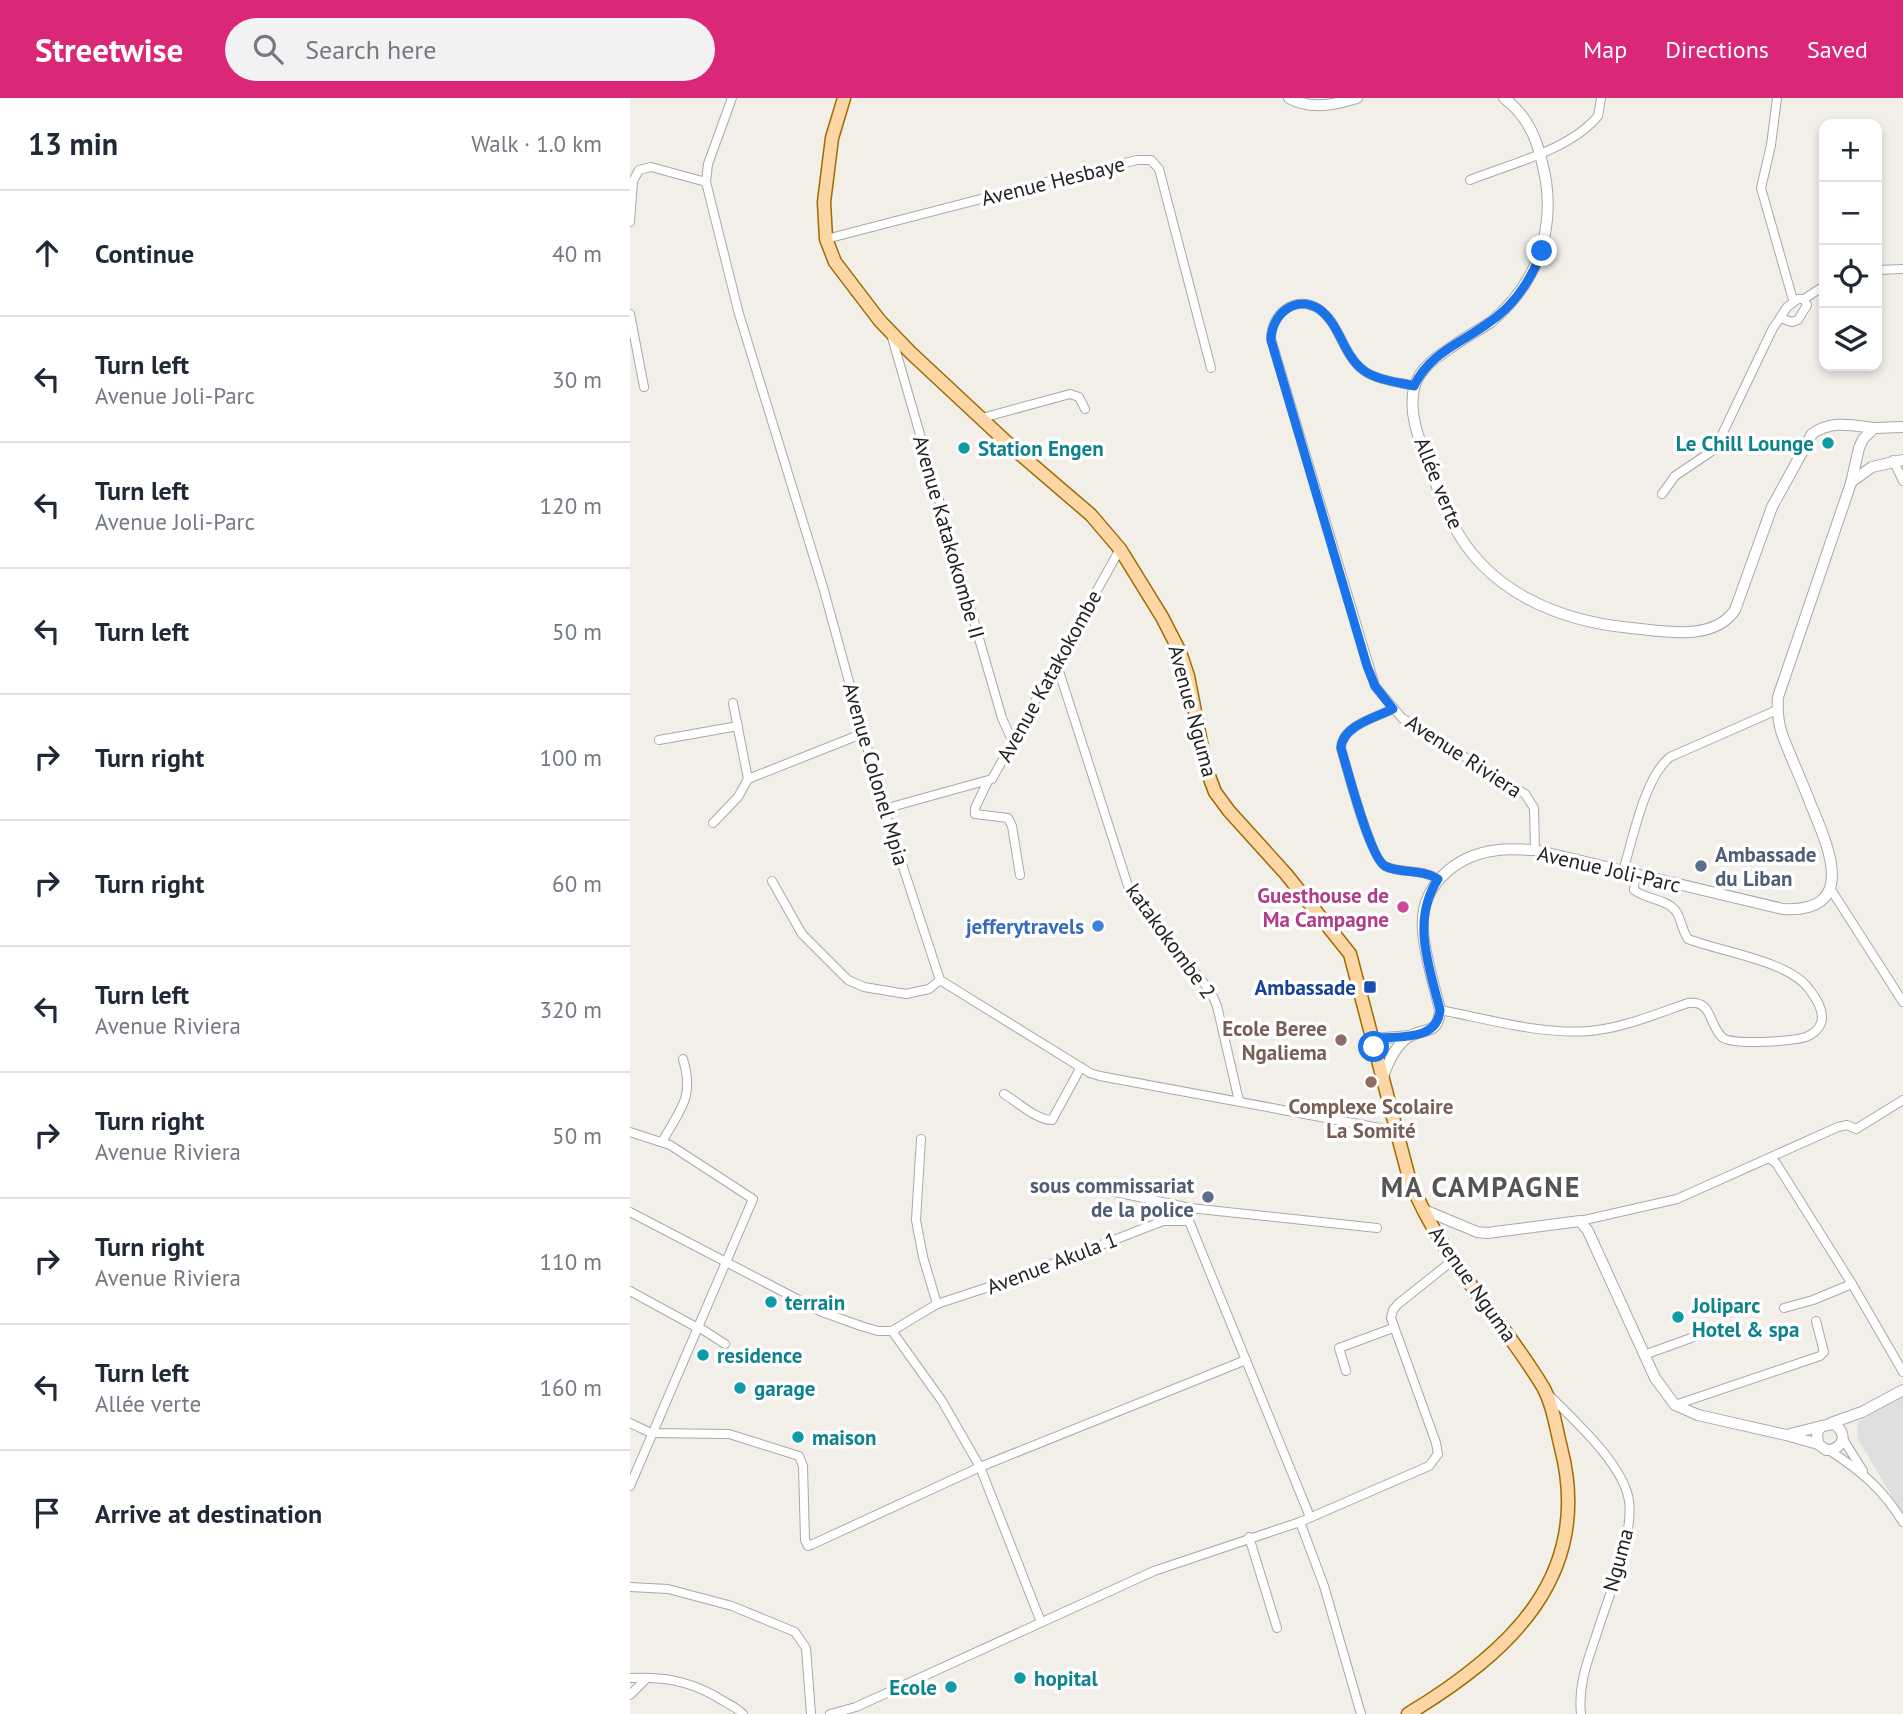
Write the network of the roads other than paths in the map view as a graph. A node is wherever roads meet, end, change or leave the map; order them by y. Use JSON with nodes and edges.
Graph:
{"nodes":[{"id":1,"x":732,"y":98,"type":"edge"},
{"id":2,"x":844,"y":98,"type":"edge"},
{"id":3,"x":1289,"y":98,"type":"edge"},
{"id":4,"x":1357,"y":98,"type":"edge"},
{"id":5,"x":1504,"y":98,"type":"edge"},
{"id":6,"x":1601,"y":98,"type":"edge"},
{"id":7,"x":1777,"y":98,"type":"edge"},
{"id":8,"x":1541,"y":153,"type":"junction"},
{"id":9,"x":1470,"y":180,"type":"dead end"},
{"id":10,"x":706,"y":182,"type":"junction"},
{"id":11,"x":630,"y":222,"type":"edge"},
{"id":12,"x":826,"y":239,"type":"junction"},
{"id":13,"x":1903,"y":269,"type":"edge"},
{"id":14,"x":1882,"y":270,"type":"edge"},
{"id":15,"x":1819,"y":289,"type":"edge"},
{"id":16,"x":1804,"y":299,"type":"junction"},
{"id":17,"x":1793,"y":300,"type":"junction"},
{"id":18,"x":630,"y":314,"type":"edge"},
{"id":19,"x":1780,"y":318,"type":"junction"},
{"id":20,"x":891,"y":332,"type":"junction"},
{"id":21,"x":1211,"y":368,"type":"dead end"},
{"id":22,"x":1414,"y":386,"type":"junction"},
{"id":23,"x":643,"y":387,"type":"dead end"},
{"id":24,"x":1085,"y":408,"type":"dead end"},
{"id":25,"x":982,"y":418,"type":"junction"},
{"id":26,"x":1903,"y":427,"type":"edge"},
{"id":27,"x":1874,"y":428,"type":"junction"},
{"id":28,"x":1898,"y":460,"type":"edge"},
{"id":29,"x":1903,"y":481,"type":"edge"},
{"id":30,"x":1851,"y":483,"type":"junction"},
{"id":31,"x":1662,"y":494,"type":"dead end"},
{"id":32,"x":1120,"y":549,"type":"junction"},
{"id":33,"x":1056,"y":662,"type":"junction"},
{"id":34,"x":733,"y":703,"type":"dead end"},
{"id":35,"x":1393,"y":709,"type":"junction"},
{"id":36,"x":1777,"y":710,"type":"junction"},
{"id":37,"x":738,"y":726,"type":"junction"},
{"id":38,"x":864,"y":733,"type":"junction"},
{"id":39,"x":659,"y":740,"type":"dead end"},
{"id":40,"x":1012,"y":740,"type":"junction"},
{"id":41,"x":748,"y":779,"type":"junction"},
{"id":42,"x":988,"y":781,"type":"junction"},
{"id":43,"x":884,"y":809,"type":"junction"},
{"id":44,"x":713,"y":823,"type":"dead end"},
{"id":45,"x":1535,"y":850,"type":"junction"},
{"id":46,"x":1623,"y":872,"type":"junction"},
{"id":47,"x":1020,"y":875,"type":"dead end"},
{"id":48,"x":1635,"y":875,"type":"junction"},
{"id":49,"x":1438,"y":879,"type":"junction"},
{"id":50,"x":772,"y":881,"type":"dead end"},
{"id":51,"x":1830,"y":887,"type":"junction"},
{"id":52,"x":940,"y":980,"type":"junction"},
{"id":53,"x":1903,"y":1002,"type":"edge"},
{"id":54,"x":1440,"y":1010,"type":"junction"},
{"id":55,"x":1410,"y":1036,"type":"junction"},
{"id":56,"x":1372,"y":1039,"type":"junction"},
{"id":57,"x":683,"y":1059,"type":"dead end"},
{"id":58,"x":1081,"y":1067,"type":"junction"},
{"id":59,"x":1383,"y":1077,"type":"junction"},
{"id":60,"x":1004,"y":1094,"type":"dead end"},
{"id":61,"x":1903,"y":1100,"type":"edge"},
{"id":62,"x":1239,"y":1101,"type":"junction"},
{"id":63,"x":1396,"y":1131,"type":"junction"},
{"id":64,"x":630,"y":1132,"type":"edge"},
{"id":65,"x":921,"y":1139,"type":"dead end"},
{"id":66,"x":662,"y":1142,"type":"junction"},
{"id":67,"x":1766,"y":1160,"type":"junction"},
{"id":68,"x":1111,"y":1191,"type":"dead end"},
{"id":69,"x":1189,"y":1208,"type":"junction"},
{"id":70,"x":1422,"y":1209,"type":"junction"},
{"id":71,"x":630,"y":1212,"type":"edge"},
{"id":72,"x":1189,"y":1221,"type":"junction"},
{"id":73,"x":1580,"y":1221,"type":"junction"},
{"id":74,"x":1377,"y":1228,"type":"dead end"},
{"id":75,"x":1452,"y":1261,"type":"junction"},
{"id":76,"x":727,"y":1263,"type":"junction"},
{"id":77,"x":1852,"y":1284,"type":"junction"},
{"id":78,"x":630,"y":1291,"type":"edge"},
{"id":79,"x":937,"y":1304,"type":"junction"},
{"id":80,"x":1784,"y":1308,"type":"dead end"},
{"id":81,"x":1816,"y":1321,"type":"dead end"},
{"id":82,"x":697,"y":1326,"type":"junction"},
{"id":83,"x":1393,"y":1328,"type":"junction"},
{"id":84,"x":892,"y":1331,"type":"junction"},
{"id":85,"x":1691,"y":1338,"type":"dead end"},
{"id":86,"x":725,"y":1344,"type":"dead end"},
{"id":87,"x":1644,"y":1355,"type":"junction"},
{"id":88,"x":1246,"y":1360,"type":"junction"},
{"id":89,"x":1346,"y":1371,"type":"dead end"},
{"id":90,"x":1903,"y":1372,"type":"edge"},
{"id":91,"x":1545,"y":1390,"type":"junction"},
{"id":92,"x":1903,"y":1390,"type":"edge"},
{"id":93,"x":1675,"y":1405,"type":"junction"},
{"id":94,"x":1862,"y":1412,"type":"junction"},
{"id":95,"x":630,"y":1423,"type":"edge"},
{"id":96,"x":1826,"y":1425,"type":"junction"},
{"id":97,"x":651,"y":1433,"type":"junction"},
{"id":98,"x":1786,"y":1434,"type":"junction"},
{"id":99,"x":1843,"y":1435,"type":"junction"},
{"id":100,"x":1818,"y":1444,"type":"junction"},
{"id":101,"x":1829,"y":1450,"type":"junction"},
{"id":102,"x":980,"y":1467,"type":"junction"},
{"id":103,"x":1865,"y":1474,"type":"junction"},
{"id":104,"x":630,"y":1486,"type":"edge"},
{"id":105,"x":1310,"y":1517,"type":"junction"},
{"id":106,"x":1300,"y":1522,"type":"junction"},
{"id":107,"x":1903,"y":1522,"type":"edge"},
{"id":108,"x":1249,"y":1537,"type":"junction"},
{"id":109,"x":630,"y":1587,"type":"edge"},
{"id":110,"x":1041,"y":1622,"type":"junction"},
{"id":111,"x":1277,"y":1628,"type":"dead end"},
{"id":112,"x":630,"y":1678,"type":"edge"},
{"id":113,"x":647,"y":1678,"type":"junction"},
{"id":114,"x":630,"y":1695,"type":"edge"},
{"id":115,"x":857,"y":1710,"type":"edge"},
{"id":116,"x":743,"y":1714,"type":"edge"},
{"id":117,"x":811,"y":1714,"type":"edge"},
{"id":118,"x":830,"y":1714,"type":"edge"},
{"id":119,"x":1361,"y":1714,"type":"edge"},
{"id":120,"x":1408,"y":1714,"type":"edge"},
{"id":121,"x":1581,"y":1714,"type":"edge"}],
"edges":[{"from":1,"to":10,"type":"street","name":"Avenue Colonel Mpia"},
{"from":2,"to":12,"type":"main road","name":"Avenue Nguma"},
{"from":3,"to":4,"type":"street"},
{"from":5,"to":8,"type":"street"},
{"from":6,"to":8,"type":"street"},
{"from":7,"to":17,"type":"street"},
{"from":8,"to":9,"type":"street"},
{"from":8,"to":22,"type":"street"},
{"from":10,"to":11,"type":"street"},
{"from":10,"to":38,"type":"street","name":"Avenue Colonel Mpia"},
{"from":12,"to":20,"type":"main road","name":"Avenue Nguma"},
{"from":12,"to":21,"type":"street","name":"Avenue Hesbaye"},
{"from":13,"to":14,"type":"street"},
{"from":15,"to":16,"type":"street"},
{"from":16,"to":17,"type":"street"},
{"from":16,"to":19,"type":"street"},
{"from":17,"to":19,"type":"street"},
{"from":18,"to":23,"type":"street"},
{"from":19,"to":31,"type":"street"},
{"from":20,"to":25,"type":"main road","name":"Avenue Nguma"},
{"from":20,"to":40,"type":"street","name":"Avenue Katakokombe II"},
{"from":22,"to":27,"type":"street","name":"Allée verte"},
{"from":22,"to":35,"type":"street","name":"Avenue Riviera"},
{"from":24,"to":25,"type":"street"},
{"from":25,"to":32,"type":"main road","name":"Avenue Nguma"},
{"from":26,"to":27,"type":"street","name":"Allée verte"},
{"from":27,"to":30,"type":"street"},
{"from":28,"to":29,"type":"street"},
{"from":28,"to":30,"type":"street"},
{"from":30,"to":36,"type":"street"},
{"from":32,"to":33,"type":"street","name":"Avenue Katakokombe"},
{"from":32,"to":56,"type":"main road","name":"Avenue Nguma"},
{"from":33,"to":40,"type":"street","name":"Avenue Katakokombe"},
{"from":33,"to":62,"type":"street","name":"katakokombe 2"},
{"from":34,"to":37,"type":"street"},
{"from":35,"to":45,"type":"street","name":"Avenue Riviera"},
{"from":35,"to":49,"type":"street"},
{"from":36,"to":46,"type":"street"},
{"from":36,"to":51,"type":"street"},
{"from":37,"to":39,"type":"street"},
{"from":37,"to":41,"type":"street"},
{"from":38,"to":41,"type":"street"},
{"from":38,"to":43,"type":"street","name":"Avenue Colonel Mpia"},
{"from":40,"to":42,"type":"street","name":"Avenue Katakokombe"},
{"from":41,"to":44,"type":"street"},
{"from":42,"to":43,"type":"street","name":"Avenue Katakokombe"},
{"from":42,"to":47,"type":"street"},
{"from":43,"to":52,"type":"street","name":"Avenue Colonel Mpia"},
{"from":45,"to":46,"type":"street","name":"Avenue Joli-Parc"},
{"from":45,"to":49,"type":"street","name":"Avenue Joli-Parc"},
{"from":46,"to":48,"type":"street","name":"Avenue Joli-Parc"},
{"from":48,"to":51,"type":"street","name":"Avenue Joli-Parc"},
{"from":48,"to":54,"type":"street"},
{"from":49,"to":54,"type":"street"},
{"from":50,"to":52,"type":"street"},
{"from":51,"to":53,"type":"street"},
{"from":52,"to":58,"type":"street"},
{"from":54,"to":55,"type":"street"},
{"from":55,"to":56,"type":"street"},
{"from":55,"to":59,"type":"street"},
{"from":56,"to":59,"type":"main road","name":"Avenue Nguma"},
{"from":57,"to":66,"type":"street"},
{"from":58,"to":60,"type":"street"},
{"from":58,"to":62,"type":"street"},
{"from":59,"to":63,"type":"main road","name":"Avenue Nguma"},
{"from":61,"to":67,"type":"street"},
{"from":62,"to":63,"type":"street"},
{"from":63,"to":70,"type":"main road","name":"Avenue Nguma"},
{"from":64,"to":66,"type":"street"},
{"from":65,"to":79,"type":"street"},
{"from":66,"to":76,"type":"street"},
{"from":67,"to":73,"type":"street"},
{"from":67,"to":77,"type":"street"},
{"from":68,"to":69,"type":"street"},
{"from":69,"to":72,"type":"street"},
{"from":69,"to":74,"type":"street"},
{"from":70,"to":73,"type":"street"},
{"from":70,"to":75,"type":"main road","name":"Avenue Nguma"},
{"from":71,"to":76,"type":"street"},
{"from":72,"to":79,"type":"street","name":"Avenue Akula 1"},
{"from":72,"to":88,"type":"street"},
{"from":73,"to":87,"type":"street"},
{"from":75,"to":83,"type":"street"},
{"from":75,"to":91,"type":"main road","name":"Avenue Nguma"},
{"from":76,"to":82,"type":"street"},
{"from":76,"to":84,"type":"street"},
{"from":77,"to":80,"type":"street"},
{"from":77,"to":90,"type":"street"},
{"from":78,"to":82,"type":"street"},
{"from":79,"to":84,"type":"street","name":"Avenue Akula 1"},
{"from":81,"to":93,"type":"street"},
{"from":82,"to":86,"type":"street"},
{"from":82,"to":97,"type":"street"},
{"from":83,"to":89,"type":"street"},
{"from":83,"to":105,"type":"street"},
{"from":84,"to":102,"type":"street"},
{"from":85,"to":87,"type":"street"},
{"from":87,"to":93,"type":"street"},
{"from":88,"to":102,"type":"street"},
{"from":88,"to":105,"type":"street"},
{"from":91,"to":120,"type":"main road","name":"Avenue Nguma"},
{"from":91,"to":121,"type":"street","name":"Nguma"},
{"from":92,"to":94,"type":"street"},
{"from":93,"to":98,"type":"street"},
{"from":94,"to":96,"type":"street"},
{"from":94,"to":99,"type":"street"},
{"from":95,"to":97,"type":"street"},
{"from":96,"to":98,"type":"street"},
{"from":96,"to":99,"type":"street"},
{"from":96,"to":100,"type":"street"},
{"from":97,"to":102,"type":"street"},
{"from":97,"to":104,"type":"street"},
{"from":98,"to":100,"type":"street"},
{"from":99,"to":101,"type":"street"},
{"from":99,"to":103,"type":"street"},
{"from":100,"to":101,"type":"street"},
{"from":101,"to":103,"type":"street"},
{"from":102,"to":110,"type":"street"},
{"from":103,"to":107,"type":"street"},
{"from":105,"to":106,"type":"street"},
{"from":106,"to":108,"type":"street"},
{"from":106,"to":119,"type":"street"},
{"from":108,"to":110,"type":"street"},
{"from":108,"to":111,"type":"street"},
{"from":109,"to":117,"type":"street"},
{"from":110,"to":115,"type":"street"},
{"from":112,"to":113,"type":"street"},
{"from":113,"to":114,"type":"street"},
{"from":113,"to":116,"type":"street"},
{"from":115,"to":118,"type":"street"}]}
